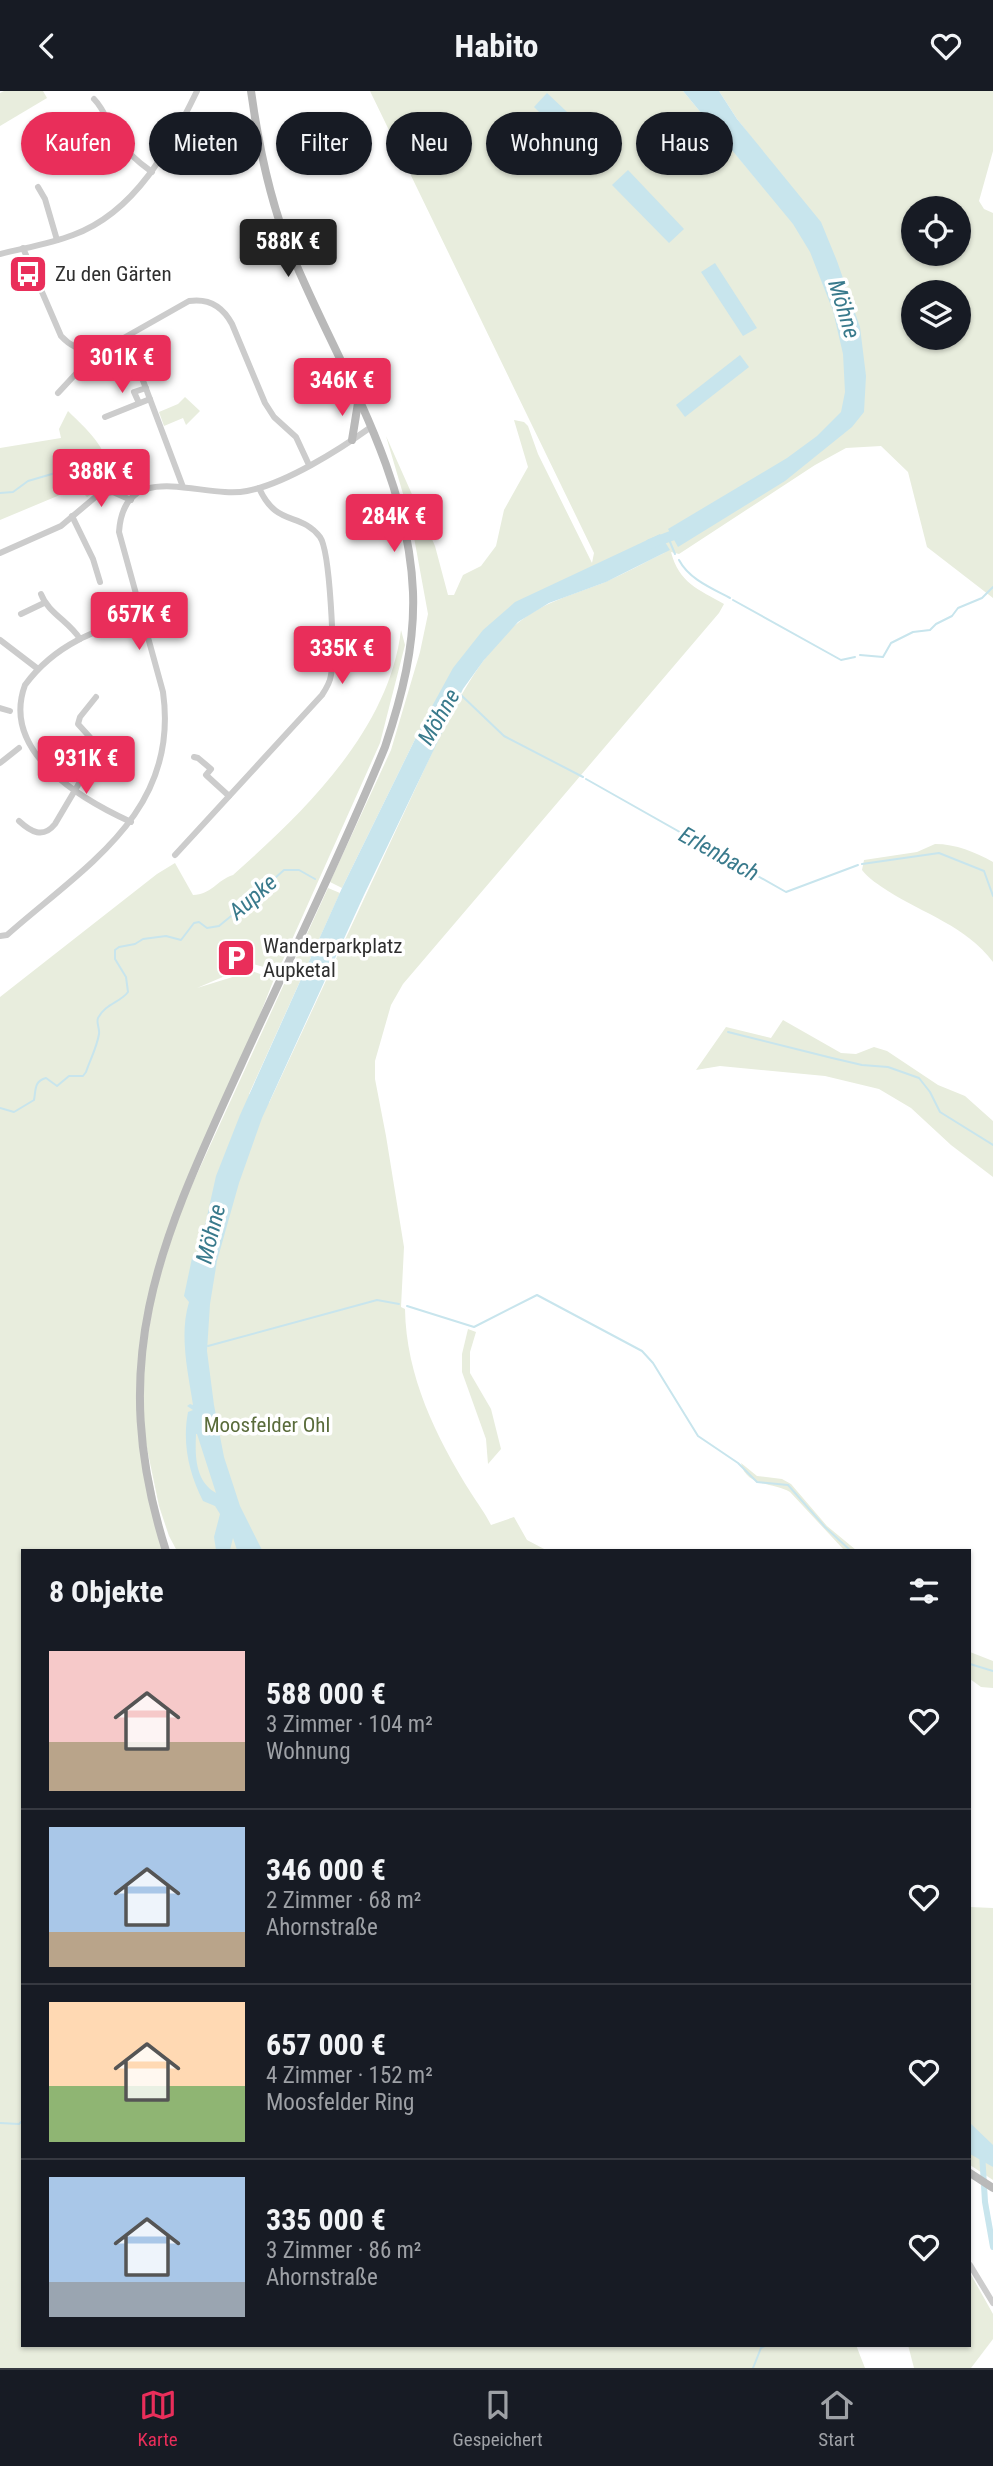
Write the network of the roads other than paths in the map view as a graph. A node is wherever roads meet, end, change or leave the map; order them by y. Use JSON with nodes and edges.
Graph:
{"nodes":[{"id":1,"x":197,"y":91,"type":"edge"},
{"id":2,"x":251,"y":91,"type":"edge"},
{"id":3,"x":94,"y":99,"type":"dead end"},
{"id":4,"x":186,"y":112,"type":"edge"},
{"id":5,"x":149,"y":169,"type":"edge"},
{"id":6,"x":149,"y":174,"type":"edge"},
{"id":7,"x":38,"y":187,"type":"dead end"},
{"id":8,"x":57,"y":240,"type":"junction"},
{"id":9,"x":23,"y":248,"type":"junction"},
{"id":10,"x":0,"y":254,"type":"edge"},
{"id":11,"x":97,"y":351,"type":"junction"},
{"id":12,"x":139,"y":370,"type":"dead end"},
{"id":13,"x":146,"y":388,"type":"junction"},
{"id":14,"x":58,"y":393,"type":"dead end"},
{"id":15,"x":150,"y":399,"type":"junction"},
{"id":16,"x":359,"y":400,"type":"junction"},
{"id":17,"x":139,"y":403,"type":"junction"},
{"id":18,"x":105,"y":417,"type":"dead end"},
{"id":19,"x":371,"y":428,"type":"junction"},
{"id":20,"x":352,"y":440,"type":"junction"},
{"id":21,"x":309,"y":465,"type":"junction"},
{"id":22,"x":183,"y":487,"type":"junction"},
{"id":23,"x":259,"y":488,"type":"junction"},
{"id":24,"x":131,"y":500,"type":"junction"},
{"id":25,"x":72,"y":516,"type":"junction"},
{"id":26,"x":0,"y":553,"type":"edge"},
{"id":27,"x":100,"y":582,"type":"dead end"},
{"id":28,"x":41,"y":594,"type":"dead end"},
{"id":29,"x":44,"y":604,"type":"junction"},
{"id":30,"x":21,"y":614,"type":"dead end"},
{"id":31,"x":143,"y":616,"type":"junction"},
{"id":32,"x":80,"y":639,"type":"junction"},
{"id":33,"x":0,"y":640,"type":"edge"},
{"id":34,"x":38,"y":669,"type":"junction"},
{"id":35,"x":96,"y":697,"type":"dead end"},
{"id":36,"x":0,"y":708,"type":"edge"},
{"id":37,"x":10,"y":711,"type":"junction"},
{"id":38,"x":11,"y":724,"type":"dead end"},
{"id":39,"x":14,"y":736,"type":"dead end"},
{"id":40,"x":19,"y":748,"type":"junction"},
{"id":41,"x":25,"y":756,"type":"dead end"},
{"id":42,"x":194,"y":757,"type":"dead end"},
{"id":43,"x":0,"y":764,"type":"edge"},
{"id":44,"x":41,"y":772,"type":"dead end"},
{"id":45,"x":72,"y":793,"type":"junction"},
{"id":46,"x":229,"y":796,"type":"junction"},
{"id":47,"x":19,"y":821,"type":"dead end"},
{"id":48,"x":131,"y":822,"type":"junction"},
{"id":49,"x":175,"y":855,"type":"dead end"},
{"id":50,"x":0,"y":936,"type":"edge"},
{"id":51,"x":165,"y":1549,"type":"edge"},
{"id":52,"x":973,"y":2175,"type":"edge"},
{"id":53,"x":992,"y":2187,"type":"edge"},
{"id":54,"x":971,"y":2267,"type":"edge"},
{"id":55,"x":993,"y":2303,"type":"edge"}],
"edges":[{"from":1,"to":4,"type":"street"},
{"from":2,"to":16,"type":"main road"},
{"from":3,"to":5,"type":"street"},
{"from":6,"to":8,"type":"street"},
{"from":7,"to":8,"type":"street"},
{"from":8,"to":9,"type":"street"},
{"from":9,"to":10,"type":"street"},
{"from":9,"to":11,"type":"street"},
{"from":11,"to":14,"type":"street"},
{"from":11,"to":21,"type":"street"},
{"from":12,"to":13,"type":"street"},
{"from":13,"to":15,"type":"street"},
{"from":13,"to":17,"type":"street"},
{"from":15,"to":17,"type":"street"},
{"from":15,"to":22,"type":"street"},
{"from":16,"to":19,"type":"main road"},
{"from":16,"to":20,"type":"main road"},
{"from":17,"to":18,"type":"street"},
{"from":19,"to":20,"type":"street"},
{"from":19,"to":51,"type":"main road"},
{"from":20,"to":21,"type":"street"},
{"from":21,"to":23,"type":"street"},
{"from":22,"to":23,"type":"street"},
{"from":22,"to":24,"type":"street"},
{"from":23,"to":46,"type":"street"},
{"from":24,"to":25,"type":"street"},
{"from":24,"to":31,"type":"street"},
{"from":25,"to":26,"type":"street"},
{"from":25,"to":27,"type":"street"},
{"from":28,"to":29,"type":"street"},
{"from":29,"to":30,"type":"street"},
{"from":29,"to":32,"type":"street"},
{"from":31,"to":32,"type":"street"},
{"from":31,"to":48,"type":"street"},
{"from":32,"to":34,"type":"street"},
{"from":33,"to":34,"type":"street"},
{"from":34,"to":37,"type":"street"},
{"from":35,"to":45,"type":"street"},
{"from":36,"to":37,"type":"street"},
{"from":37,"to":38,"type":"street"},
{"from":39,"to":40,"type":"street"},
{"from":40,"to":41,"type":"street"},
{"from":40,"to":43,"type":"street"},
{"from":42,"to":46,"type":"street"},
{"from":44,"to":45,"type":"street"},
{"from":45,"to":47,"type":"street"},
{"from":45,"to":48,"type":"street"},
{"from":46,"to":49,"type":"street"},
{"from":48,"to":50,"type":"street"},
{"from":52,"to":53,"type":"main road"},
{"from":54,"to":55,"type":"street"}]}
